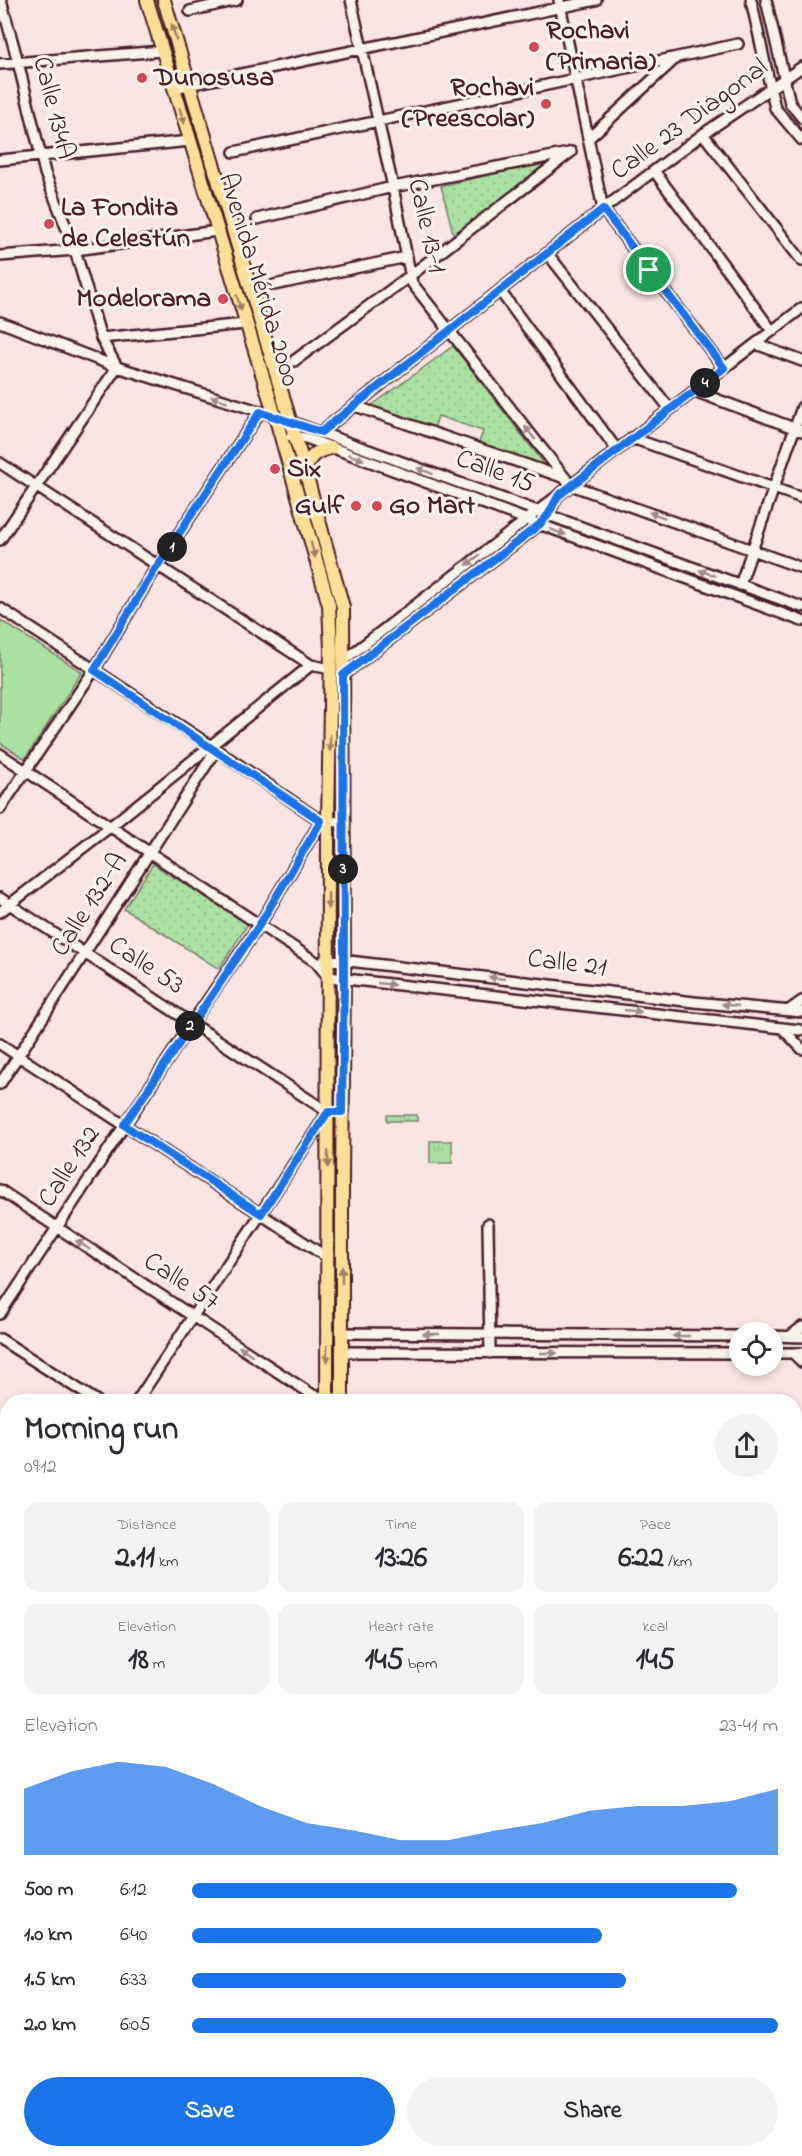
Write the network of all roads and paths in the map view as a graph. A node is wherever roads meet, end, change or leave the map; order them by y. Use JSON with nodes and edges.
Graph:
{"nodes":[{"id":1,"x":1,"y":0,"type":"edge"},
{"id":2,"x":147,"y":0,"type":"edge"},
{"id":3,"x":164,"y":0,"type":"edge"},
{"id":4,"x":237,"y":0,"type":"edge"},
{"id":5,"x":351,"y":0,"type":"edge"},
{"id":6,"x":596,"y":0,"type":"edge"},
{"id":7,"x":751,"y":0,"type":"edge"},
{"id":8,"x":766,"y":0,"type":"edge"},
{"id":9,"x":560,"y":4,"type":"edge"},
{"id":10,"x":190,"y":10,"type":"dead end"},
{"id":11,"x":738,"y":44,"type":"dead end"},
{"id":12,"x":362,"y":49,"type":"junction"},
{"id":13,"x":162,"y":51,"type":"junction"},
{"id":14,"x":676,"y":58,"type":"junction"},
{"id":15,"x":18,"y":62,"type":"junction"},
{"id":16,"x":0,"y":64,"type":"edge"},
{"id":17,"x":802,"y":67,"type":"edge"},
{"id":18,"x":576,"y":80,"type":"junction"},
{"id":19,"x":784,"y":80,"type":"junction"},
{"id":20,"x":190,"y":86,"type":"junction"},
{"id":21,"x":174,"y":88,"type":"junction"},
{"id":22,"x":770,"y":89,"type":"junction"},
{"id":23,"x":802,"y":118,"type":"edge"},
{"id":24,"x":378,"y":120,"type":"junction"},
{"id":25,"x":703,"y":134,"type":"junction"},
{"id":26,"x":588,"y":139,"type":"junction"},
{"id":27,"x":802,"y":140,"type":"edge"},
{"id":28,"x":190,"y":141,"type":"junction"},
{"id":29,"x":234,"y":153,"type":"dead end"},
{"id":30,"x":41,"y":156,"type":"junction"},
{"id":31,"x":0,"y":160,"type":"edge"},
{"id":32,"x":655,"y":172,"type":"junction"},
{"id":33,"x":393,"y":188,"type":"junction"},
{"id":34,"x":603,"y":209,"type":"junction"},
{"id":35,"x":257,"y":219,"type":"dead end"},
{"id":36,"x":217,"y":231,"type":"junction"},
{"id":37,"x":75,"y":250,"type":"junction"},
{"id":38,"x":548,"y":254,"type":"junction"},
{"id":39,"x":0,"y":256,"type":"edge"},
{"id":40,"x":407,"y":257,"type":"junction"},
{"id":41,"x":802,"y":261,"type":"edge"},
{"id":42,"x":411,"y":275,"type":"junction"},
{"id":43,"x":274,"y":285,"type":"dead end"},
{"id":44,"x":500,"y":291,"type":"junction"},
{"id":45,"x":802,"y":308,"type":"edge"},
{"id":46,"x":0,"y":322,"type":"edge"},
{"id":47,"x":245,"y":324,"type":"junction"},
{"id":48,"x":449,"y":331,"type":"junction"},
{"id":49,"x":772,"y":331,"type":"junction"},
{"id":50,"x":101,"y":338,"type":"junction"},
{"id":51,"x":756,"y":344,"type":"junction"},
{"id":52,"x":294,"y":361,"type":"dead end"},
{"id":53,"x":802,"y":361,"type":"edge"},
{"id":54,"x":117,"y":367,"type":"junction"},
{"id":55,"x":724,"y":368,"type":"junction"},
{"id":56,"x":694,"y":391,"type":"junction"},
{"id":57,"x":354,"y":406,"type":"junction"},
{"id":58,"x":802,"y":407,"type":"edge"},
{"id":59,"x":670,"y":409,"type":"junction"},
{"id":60,"x":260,"y":412,"type":"junction"},
{"id":61,"x":275,"y":416,"type":"junction"},
{"id":62,"x":291,"y":422,"type":"junction"},
{"id":63,"x":798,"y":429,"type":"edge"},
{"id":64,"x":321,"y":432,"type":"junction"},
{"id":65,"x":280,"y":434,"type":"junction"},
{"id":66,"x":295,"y":436,"type":"junction"},
{"id":67,"x":632,"y":438,"type":"junction"},
{"id":68,"x":331,"y":448,"type":"junction"},
{"id":69,"x":617,"y":450,"type":"junction"},
{"id":70,"x":0,"y":463,"type":"edge"},
{"id":71,"x":305,"y":470,"type":"junction"},
{"id":72,"x":569,"y":482,"type":"junction"},
{"id":73,"x":36,"y":486,"type":"junction"},
{"id":74,"x":773,"y":488,"type":"junction"},
{"id":75,"x":558,"y":496,"type":"junction"},
{"id":76,"x":802,"y":498,"type":"edge"},
{"id":77,"x":535,"y":511,"type":"junction"},
{"id":78,"x":548,"y":515,"type":"junction"},
{"id":79,"x":524,"y":520,"type":"junction"},
{"id":80,"x":539,"y":525,"type":"junction"},
{"id":81,"x":0,"y":540,"type":"edge"},
{"id":82,"x":752,"y":548,"type":"junction"},
{"id":83,"x":159,"y":566,"type":"junction"},
{"id":84,"x":802,"y":568,"type":"edge"},
{"id":85,"x":740,"y":585,"type":"junction"},
{"id":86,"x":802,"y":607,"type":"edge"},
{"id":87,"x":0,"y":608,"type":"edge"},
{"id":88,"x":802,"y":621,"type":"edge"},
{"id":89,"x":344,"y":660,"type":"junction"},
{"id":90,"x":311,"y":665,"type":"junction"},
{"id":91,"x":331,"y":669,"type":"junction"},
{"id":92,"x":94,"y":670,"type":"junction"},
{"id":93,"x":343,"y":675,"type":"junction"},
{"id":94,"x":214,"y":748,"type":"junction"},
{"id":95,"x":0,"y":754,"type":"edge"},
{"id":96,"x":26,"y":771,"type":"junction"},
{"id":97,"x":0,"y":810,"type":"edge"},
{"id":98,"x":325,"y":822,"type":"junction"},
{"id":99,"x":343,"y":822,"type":"junction"},
{"id":100,"x":111,"y":826,"type":"junction"},
{"id":101,"x":151,"y":852,"type":"junction"},
{"id":102,"x":0,"y":898,"type":"edge"},
{"id":103,"x":10,"y":904,"type":"junction"},
{"id":104,"x":0,"y":912,"type":"edge"},
{"id":105,"x":260,"y":924,"type":"junction"},
{"id":106,"x":85,"y":953,"type":"junction"},
{"id":107,"x":322,"y":960,"type":"junction"},
{"id":108,"x":344,"y":960,"type":"junction"},
{"id":109,"x":328,"y":977,"type":"junction"},
{"id":110,"x":344,"y":979,"type":"junction"},
{"id":111,"x":576,"y":988,"type":"junction"},
{"id":112,"x":802,"y":1001,"type":"edge"},
{"id":113,"x":575,"y":1004,"type":"junction"},
{"id":114,"x":788,"y":1011,"type":"junction"},
{"id":115,"x":802,"y":1012,"type":"edge"},
{"id":116,"x":192,"y":1023,"type":"junction"},
{"id":117,"x":782,"y":1028,"type":"junction"},
{"id":118,"x":801,"y":1032,"type":"edge"},
{"id":119,"x":0,"y":1044,"type":"edge"},
{"id":120,"x":802,"y":1049,"type":"edge"},
{"id":121,"x":18,"y":1056,"type":"junction"},
{"id":122,"x":0,"y":1084,"type":"edge"},
{"id":123,"x":328,"y":1112,"type":"junction"},
{"id":124,"x":342,"y":1112,"type":"junction"},
{"id":125,"x":124,"y":1125,"type":"junction"},
{"id":126,"x":0,"y":1190,"type":"edge"},
{"id":127,"x":261,"y":1214,"type":"junction"},
{"id":128,"x":488,"y":1224,"type":"dead end"},
{"id":129,"x":57,"y":1227,"type":"junction"},
{"id":130,"x":328,"y":1258,"type":"junction"},
{"id":131,"x":0,"y":1314,"type":"edge"},
{"id":132,"x":192,"y":1316,"type":"junction"},
{"id":133,"x":802,"y":1327,"type":"edge"},
{"id":134,"x":342,"y":1333,"type":"junction"},
{"id":135,"x":490,"y":1334,"type":"junction"},
{"id":136,"x":729,"y":1336,"type":"edge"},
{"id":137,"x":783,"y":1336,"type":"edge"},
{"id":138,"x":790,"y":1336,"type":"junction"},
{"id":139,"x":802,"y":1336,"type":"edge"},
{"id":140,"x":0,"y":1339,"type":"edge"},
{"id":141,"x":342,"y":1352,"type":"junction"},
{"id":142,"x":490,"y":1353,"type":"junction"},
{"id":143,"x":729,"y":1353,"type":"edge"},
{"id":144,"x":798,"y":1353,"type":"edge"},
{"id":145,"x":802,"y":1362,"type":"edge"},
{"id":146,"x":86,"y":1394,"type":"edge"},
{"id":147,"x":142,"y":1394,"type":"edge"},
{"id":148,"x":311,"y":1394,"type":"edge"},
{"id":149,"x":326,"y":1394,"type":"edge"},
{"id":150,"x":342,"y":1394,"type":"edge"}],
"edges":[{"from":1,"to":15,"type":"street","name":"Calle 134A"},
{"from":2,"to":13,"type":"main road","name":"Avenida Mérida 2000"},
{"from":20,"to":3,"type":"main road","name":"Avenida Mérida 2000","one_way":true},
{"from":4,"to":10,"type":"street"},
{"from":5,"to":12,"type":"street","name":"Calle 13-1"},
{"from":6,"to":9,"type":"street"},
{"from":7,"to":22,"type":"street"},
{"from":8,"to":19,"type":"street"},
{"from":9,"to":12,"type":"street"},
{"from":9,"to":18,"type":"street"},
{"from":11,"to":14,"type":"street"},
{"from":12,"to":20,"type":"street"},
{"from":12,"to":24,"type":"street","name":"Calle 13-1"},
{"from":13,"to":15,"type":"street"},
{"from":13,"to":21,"type":"main road","name":"Avenida Mérida 2000"},
{"from":14,"to":18,"type":"street"},
{"from":14,"to":26,"type":"street"},
{"from":15,"to":16,"type":"street"},
{"from":15,"to":30,"type":"street","name":"Calle 134A"},
{"from":17,"to":19,"type":"street","name":"Calle 23 Diagonal"},
{"from":18,"to":24,"type":"street"},
{"from":18,"to":26,"type":"street"},
{"from":19,"to":22,"type":"street","name":"Calle 23 Diagonal"},
{"from":19,"to":23,"type":"street"},
{"from":20,"to":21,"type":"street"},
{"from":20,"to":62,"type":"main road","name":"Avenida Mérida 2000"},
{"from":21,"to":28,"type":"main road","name":"Avenida Mérida 2000","one_way":true},
{"from":22,"to":25,"type":"street","name":"Calle 23 Diagonal"},
{"from":22,"to":27,"type":"street"},
{"from":24,"to":29,"type":"street"},
{"from":24,"to":33,"type":"street","name":"Calle 13-1"},
{"from":25,"to":32,"type":"street","name":"Calle 23 Diagonal"},
{"from":25,"to":41,"type":"street"},
{"from":26,"to":34,"type":"street"},
{"from":28,"to":30,"type":"street"},
{"from":28,"to":36,"type":"main road","name":"Avenida Mérida 2000"},
{"from":30,"to":31,"type":"street"},
{"from":30,"to":37,"type":"street","name":"Calle 134A"},
{"from":32,"to":34,"type":"street","name":"Calle 23 Diagonal"},
{"from":32,"to":49,"type":"street"},
{"from":33,"to":35,"type":"street"},
{"from":33,"to":40,"type":"street","name":"Calle 13-1"},
{"from":33,"to":42,"type":"street"},
{"from":34,"to":38,"type":"street","name":"Calle 23 Diagonal"},
{"from":34,"to":55,"type":"street"},
{"from":36,"to":37,"type":"street"},
{"from":36,"to":47,"type":"main road","name":"Avenida Mérida 2000","one_way":true},
{"from":37,"to":39,"type":"street"},
{"from":37,"to":50,"type":"street","name":"Calle 134A"},
{"from":38,"to":44,"type":"street","name":"Calle 23 Diagonal"},
{"from":38,"to":59,"type":"street"},
{"from":40,"to":42,"type":"street","name":"Calle 13-1"},
{"from":40,"to":43,"type":"street"},
{"from":42,"to":48,"type":"street","name":"Calle 13-1"},
{"from":42,"to":52,"type":"street"},
{"from":44,"to":48,"type":"street","name":"Calle 23 Diagonal"},
{"from":44,"to":69,"type":"street"},
{"from":45,"to":49,"type":"street"},
{"from":46,"to":54,"type":"street","name":"Calle 15"},
{"from":47,"to":50,"type":"street"},
{"from":47,"to":61,"type":"main road","name":"Avenida Mérida 2000"},
{"from":48,"to":57,"type":"street","name":"Calle 23 Diagonal"},
{"from":72,"to":48,"type":"street","name":"Calle 13-1","one_way":true},
{"from":49,"to":51,"type":"street"},
{"from":50,"to":54,"type":"street","name":"Calle 134A"},
{"from":51,"to":53,"type":"street"},
{"from":51,"to":55,"type":"street"},
{"from":60,"to":54,"type":"street","name":"Calle 15","one_way":true},
{"from":54,"to":73,"type":"street"},
{"from":55,"to":56,"type":"street"},
{"from":56,"to":59,"type":"street"},
{"from":56,"to":63,"type":"street"},
{"from":57,"to":64,"type":"street","name":"Calle 23 Diagonal"},
{"from":57,"to":72,"type":"street"},
{"from":58,"to":63,"type":"street"},
{"from":59,"to":67,"type":"street"},
{"from":60,"to":61,"type":"street","name":"Calle 15"},
{"from":60,"to":83,"type":"street"},
{"from":61,"to":62,"type":"street","name":"Calle 15"},
{"from":61,"to":65,"type":"main road","name":"Avenida Mérida 2000"},
{"from":62,"to":64,"type":"street","name":"Calle 15"},
{"from":62,"to":66,"type":"main road","name":"Avenida Mérida 2000"},
{"from":63,"to":74,"type":"street"},
{"from":77,"to":64,"type":"street","name":"Calle 15","one_way":true},
{"from":65,"to":66,"type":"street","name":"Calle 15"},
{"from":65,"to":91,"type":"main road","name":"Avenida Mérida 2000","one_way":true},
{"from":66,"to":68,"type":"street","name":"Calle 15"},
{"from":66,"to":71,"type":"main road","name":"Avenida Mérida 2000"},
{"from":67,"to":69,"type":"street"},
{"from":67,"to":74,"type":"street"},
{"from":68,"to":71,"type":"main road"},
{"from":68,"to":79,"type":"street","name":"Calle 15","one_way":true},
{"from":69,"to":72,"type":"street"},
{"from":70,"to":73,"type":"street"},
{"from":71,"to":89,"type":"main road","name":"Avenida Mérida 2000"},
{"from":72,"to":75,"type":"street"},
{"from":82,"to":72,"type":"street","one_way":true},
{"from":73,"to":81,"type":"street"},
{"from":73,"to":83,"type":"street"},
{"from":74,"to":76,"type":"street"},
{"from":74,"to":82,"type":"street"},
{"from":75,"to":77,"type":"street"},
{"from":75,"to":78,"type":"street"},
{"from":77,"to":78,"type":"street","name":"Calle 15"},
{"from":77,"to":79,"type":"street"},
{"from":78,"to":80,"type":"street"},
{"from":85,"to":78,"type":"street","name":"Calle 15","one_way":true},
{"from":79,"to":80,"type":"street","name":"Calle 15"},
{"from":79,"to":89,"type":"street","one_way":true},
{"from":80,"to":88,"type":"street","name":"Calle 15","one_way":true},
{"from":80,"to":93,"type":"street"},
{"from":82,"to":84,"type":"street"},
{"from":82,"to":85,"type":"street"},
{"from":83,"to":90,"type":"street"},
{"from":83,"to":92,"type":"street"},
{"from":85,"to":86,"type":"street","name":"Calle 15"},
{"from":87,"to":92,"type":"street"},
{"from":89,"to":93,"type":"main road","name":"Avenida Mérida 2000"},
{"from":90,"to":91,"type":"street"},
{"from":90,"to":94,"type":"street"},
{"from":91,"to":98,"type":"main road","name":"Avenida Mérida 2000","one_way":true},
{"from":92,"to":94,"type":"street"},
{"from":92,"to":96,"type":"street"},
{"from":93,"to":99,"type":"main road","name":"Avenida Mérida 2000"},
{"from":94,"to":98,"type":"street"},
{"from":94,"to":100,"type":"street"},
{"from":94,"to":101,"type":"street","name":"Calle 132-A"},
{"from":95,"to":96,"type":"street"},
{"from":96,"to":97,"type":"street"},
{"from":96,"to":100,"type":"street"},
{"from":98,"to":99,"type":"street"},
{"from":98,"to":105,"type":"street","name":"Calle 132"},
{"from":98,"to":107,"type":"main road","name":"Avenida Mérida 2000","one_way":true},
{"from":99,"to":108,"type":"main road","name":"Avenida Mérida 2000"},
{"from":100,"to":101,"type":"street"},
{"from":100,"to":103,"type":"street"},
{"from":101,"to":105,"type":"street"},
{"from":101,"to":106,"type":"street","name":"Calle 132-A"},
{"from":102,"to":103,"type":"street","name":"Calle 53"},
{"from":103,"to":104,"type":"street"},
{"from":103,"to":106,"type":"street","name":"Calle 53"},
{"from":105,"to":107,"type":"street"},
{"from":105,"to":116,"type":"street","name":"Calle 132"},
{"from":106,"to":116,"type":"street","name":"Calle 53"},
{"from":106,"to":121,"type":"street","name":"Calle 132-A"},
{"from":107,"to":108,"type":"street","name":"Calle 21"},
{"from":107,"to":109,"type":"main road","name":"Avenida Mérida 2000"},
{"from":108,"to":110,"type":"main road","name":"Avenida Mérida 2000"},
{"from":111,"to":108,"type":"street","name":"Calle 21","one_way":true},
{"from":109,"to":110,"type":"street","name":"Calle 21"},
{"from":109,"to":123,"type":"main road","name":"Avenida Mérida 2000"},
{"from":110,"to":113,"type":"street","name":"Calle 21","one_way":true},
{"from":110,"to":124,"type":"main road","name":"Avenida Mérida 2000"},
{"from":111,"to":113,"type":"street"},
{"from":114,"to":111,"type":"street","name":"Calle 21","one_way":true},
{"from":112,"to":114,"type":"street"},
{"from":113,"to":117,"type":"street","name":"Calle 21","one_way":true},
{"from":114,"to":115,"type":"street","name":"Calle 21"},
{"from":115,"to":118,"type":"street"},
{"from":116,"to":123,"type":"street","name":"Calle 53"},
{"from":116,"to":125,"type":"street","name":"Calle 132"},
{"from":117,"to":118,"type":"street","name":"Calle 21"},
{"from":117,"to":120,"type":"street"},
{"from":119,"to":121,"type":"street"},
{"from":121,"to":122,"type":"street","name":"Calle 132-A"},
{"from":121,"to":125,"type":"street"},
{"from":123,"to":124,"type":"street"},
{"from":123,"to":127,"type":"street"},
{"from":123,"to":130,"type":"main road","name":"Avenida Mérida 2000","one_way":true},
{"from":134,"to":124,"type":"main road","name":"Avenida Mérida 2000","one_way":true},
{"from":125,"to":127,"type":"street"},
{"from":125,"to":129,"type":"street","name":"Calle 132"},
{"from":126,"to":129,"type":"street","name":"Calle 57"},
{"from":127,"to":130,"type":"street"},
{"from":127,"to":132,"type":"street"},
{"from":128,"to":135,"type":"street"},
{"from":129,"to":131,"type":"street","name":"Calle 132"},
{"from":132,"to":129,"type":"street","name":"Calle 57","one_way":true},
{"from":130,"to":149,"type":"main road","name":"Avenida Mérida 2000","one_way":true},
{"from":132,"to":147,"type":"street"},
{"from":148,"to":132,"type":"street","name":"Calle 57","one_way":true},
{"from":133,"to":138,"type":"street"},
{"from":135,"to":134,"type":"street","one_way":true},
{"from":134,"to":141,"type":"main road","name":"Avenida Mérida 2000"},
{"from":136,"to":135,"type":"street","one_way":true},
{"from":135,"to":142,"type":"street"},
{"from":137,"to":138,"type":"street"},
{"from":138,"to":139,"type":"street"},
{"from":140,"to":146,"type":"street"},
{"from":141,"to":142,"type":"street"},
{"from":141,"to":150,"type":"main road","name":"Avenida Mérida 2000"},
{"from":142,"to":143,"type":"street","one_way":true},
{"from":144,"to":145,"type":"street"}]}
